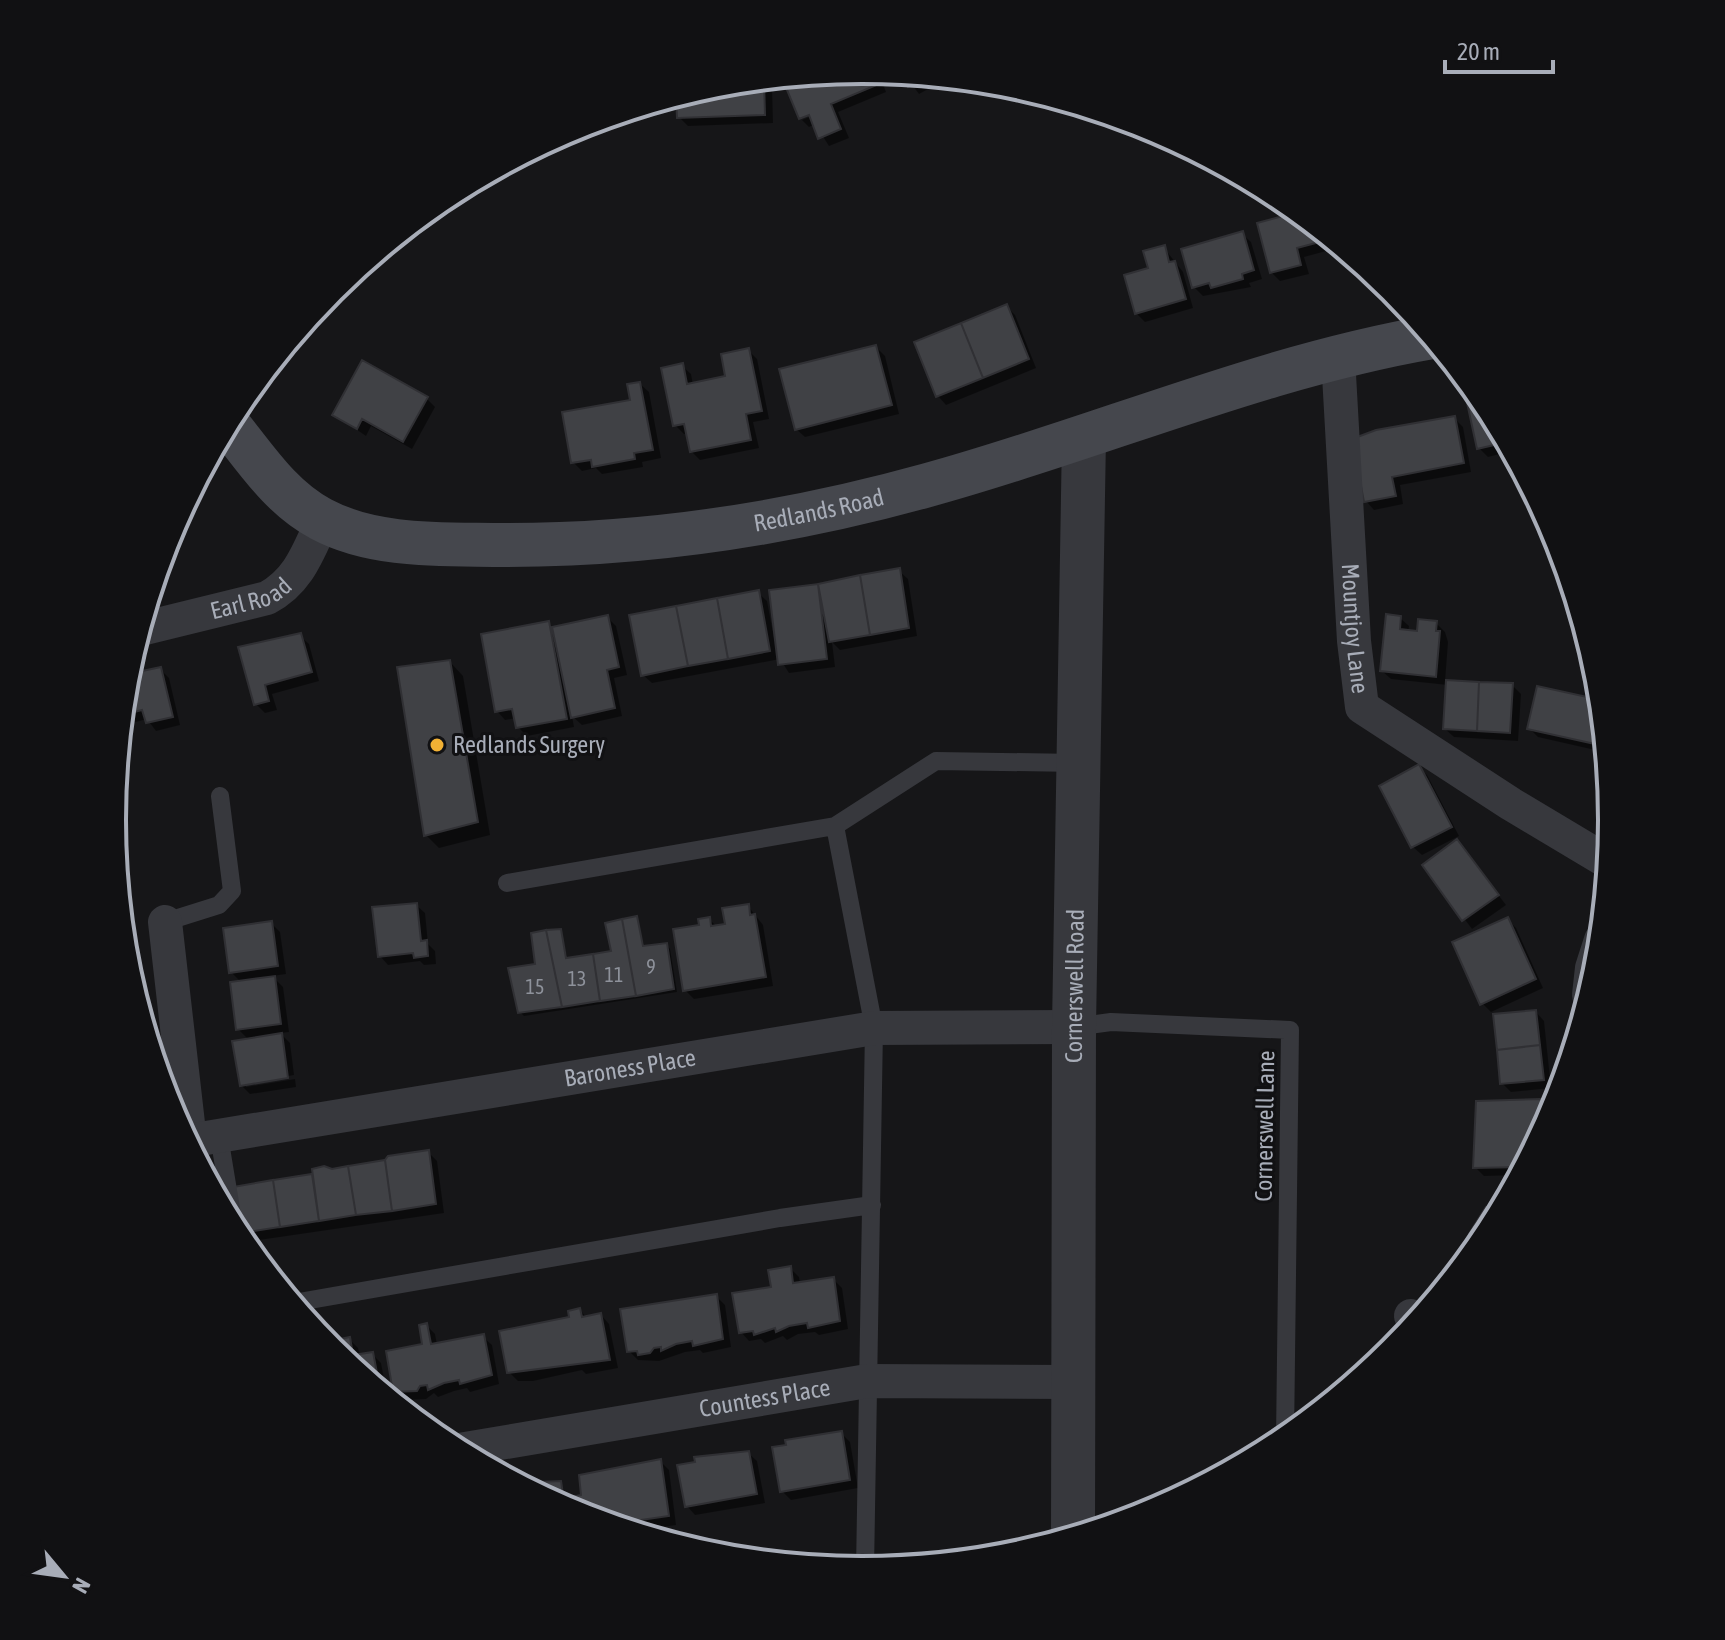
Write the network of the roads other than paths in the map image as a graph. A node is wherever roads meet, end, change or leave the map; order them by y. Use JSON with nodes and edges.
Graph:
{"nodes":[{"id":1,"x":1415,"y":334,"type":"edge"},
{"id":2,"x":1338,"y":357,"type":"junction"},
{"id":3,"x":236,"y":434,"type":"edge"},
{"id":4,"x":1084,"y":437,"type":"junction"},
{"id":5,"x":323,"y":520,"type":"junction"},
{"id":6,"x":153,"y":626,"type":"edge"},
{"id":7,"x":1079,"y":763,"type":"junction"},
{"id":8,"x":220,"y":796,"type":"dead end"},
{"id":9,"x":835,"y":826,"type":"junction"},
{"id":10,"x":1597,"y":856,"type":"edge"},
{"id":11,"x":507,"y":883,"type":"dead end"},
{"id":12,"x":165,"y":922,"type":"joint"},
{"id":13,"x":1074,"y":1027,"type":"junction"},
{"id":14,"x":874,"y":1028,"type":"junction"},
{"id":15,"x":199,"y":1139,"type":"edge"},
{"id":16,"x":872,"y":1205,"type":"junction"},
{"id":17,"x":306,"y":1301,"type":"edge"},
{"id":18,"x":867,"y":1381,"type":"junction"},
{"id":19,"x":1074,"y":1382,"type":"junction"},
{"id":20,"x":1285,"y":1422,"type":"edge"},
{"id":21,"x":478,"y":1447,"type":"edge"},
{"id":22,"x":1073,"y":1525,"type":"edge"},
{"id":23,"x":865,"y":1556,"type":"edge"}],
"edges":[{"from":1,"to":2,"type":"main road","name":"Redlands Road"},
{"from":2,"to":4,"type":"main road","name":"Redlands Road"},
{"from":2,"to":10,"type":"street","name":"Mountjoy Lane"},
{"from":3,"to":5,"type":"main road","name":"Redlands Road"},
{"from":4,"to":5,"type":"main road","name":"Redlands Road"},
{"from":4,"to":7,"type":"street","name":"Cornerswell Road"},
{"from":5,"to":6,"type":"street","name":"Earl Road"},
{"from":7,"to":9,"type":"lane"},
{"from":7,"to":13,"type":"street","name":"Cornerswell Road"},
{"from":8,"to":12,"type":"lane"},
{"from":9,"to":11,"type":"lane"},
{"from":9,"to":14,"type":"lane"},
{"from":12,"to":15,"type":"street"},
{"from":13,"to":14,"type":"street","name":"Baroness Place"},
{"from":13,"to":19,"type":"street","name":"Cornerswell Road"},
{"from":13,"to":20,"type":"lane","name":"Cornerswell Lane"},
{"from":14,"to":15,"type":"street","name":"Baroness Place"},
{"from":14,"to":16,"type":"lane"},
{"from":16,"to":17,"type":"lane"},
{"from":16,"to":18,"type":"lane"},
{"from":18,"to":19,"type":"street","name":"Countess Place"},
{"from":18,"to":21,"type":"street","name":"Countess Place"},
{"from":18,"to":23,"type":"lane"},
{"from":19,"to":22,"type":"street","name":"Cornerswell Road"}]}
